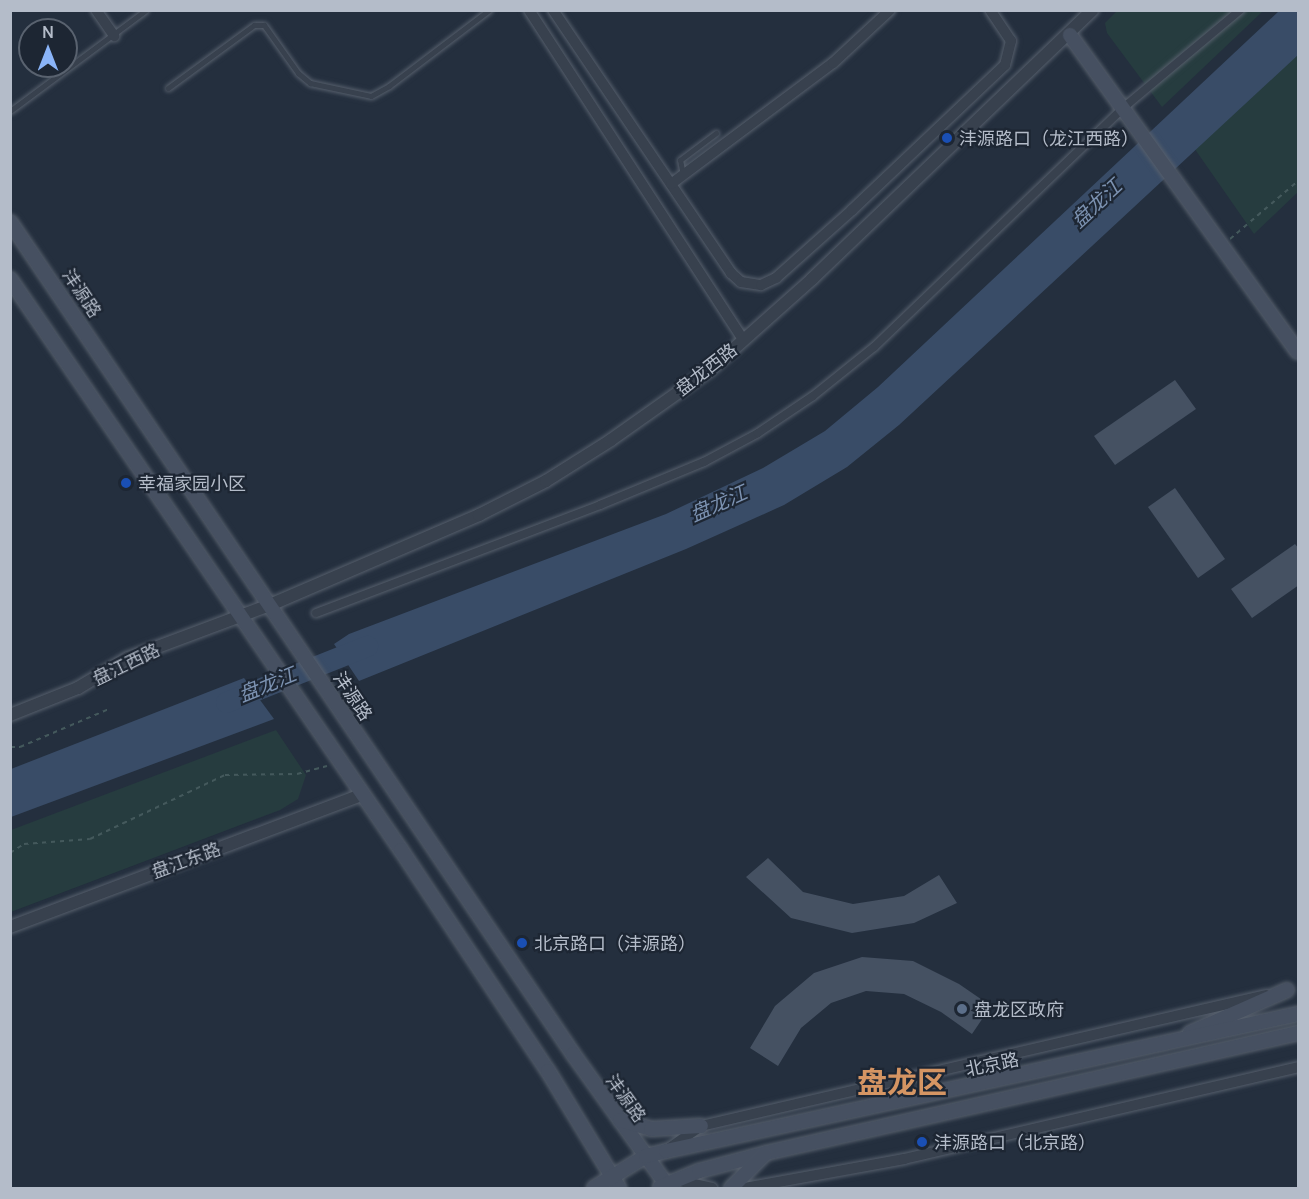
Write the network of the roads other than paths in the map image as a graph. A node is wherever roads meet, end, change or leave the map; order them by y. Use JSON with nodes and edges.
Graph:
{"nodes":[{"id":1,"x":96,"y":10,"type":"edge"},
{"id":2,"x":146,"y":10,"type":"edge"},
{"id":3,"x":489,"y":10,"type":"edge"},
{"id":4,"x":529,"y":10,"type":"edge"},
{"id":5,"x":553,"y":10,"type":"edge"},
{"id":6,"x":890,"y":10,"type":"edge"},
{"id":7,"x":990,"y":10,"type":"edge"},
{"id":8,"x":1093,"y":10,"type":"edge"},
{"id":9,"x":1240,"y":10,"type":"edge"},
{"id":10,"x":1079,"y":15,"type":"edge"},
{"id":11,"x":1070,"y":35,"type":"junction"},
{"id":12,"x":114,"y":36,"type":"junction"},
{"id":13,"x":168,"y":88,"type":"dead end"},
{"id":14,"x":1123,"y":108,"type":"junction"},
{"id":15,"x":10,"y":111,"type":"edge"},
{"id":16,"x":716,"y":133,"type":"dead end"},
{"id":17,"x":683,"y":175,"type":"junction"},
{"id":18,"x":671,"y":184,"type":"junction"},
{"id":19,"x":10,"y":222,"type":"edge"},
{"id":20,"x":10,"y":279,"type":"edge"},
{"id":21,"x":743,"y":340,"type":"junction"},
{"id":22,"x":1299,"y":352,"type":"edge"},
{"id":23,"x":270,"y":605,"type":"junction"},
{"id":24,"x":316,"y":613,"type":"dead end"},
{"id":25,"x":242,"y":615,"type":"junction"},
{"id":26,"x":10,"y":715,"type":"edge"},
{"id":27,"x":363,"y":794,"type":"junction"},
{"id":28,"x":10,"y":927,"type":"edge"},
{"id":29,"x":1293,"y":989,"type":"edge"},
{"id":30,"x":1299,"y":1014,"type":"edge"},
{"id":31,"x":1299,"y":1033,"type":"edge"},
{"id":32,"x":1159,"y":1047,"type":"junction"},
{"id":33,"x":1299,"y":1067,"type":"edge"},
{"id":34,"x":620,"y":1120,"type":"junction"},
{"id":35,"x":701,"y":1126,"type":"junction"},
{"id":36,"x":666,"y":1151,"type":"junction"},
{"id":37,"x":766,"y":1153,"type":"junction"},
{"id":38,"x":646,"y":1156,"type":"junction"},
{"id":39,"x":611,"y":1176,"type":"junction"},
{"id":40,"x":666,"y":1185,"type":"edge"},
{"id":41,"x":594,"y":1188,"type":"edge"},
{"id":42,"x":619,"y":1188,"type":"edge"},
{"id":43,"x":712,"y":1188,"type":"edge"},
{"id":44,"x":731,"y":1188,"type":"edge"},
{"id":45,"x":745,"y":1188,"type":"edge"}],
"edges":[{"from":1,"to":12,"type":"street"},
{"from":2,"to":12,"type":"lane"},
{"from":3,"to":13,"type":"lane"},
{"from":4,"to":21,"type":"street"},
{"from":5,"to":18,"type":"street"},
{"from":6,"to":17,"type":"street"},
{"from":7,"to":18,"type":"street"},
{"from":8,"to":10,"type":"street","name":"盘龙西路"},
{"from":9,"to":14,"type":"street"},
{"from":10,"to":11,"type":"street","name":"盘龙西路"},
{"from":11,"to":14,"type":"main road"},
{"from":11,"to":21,"type":"street","name":"盘龙西路"},
{"from":12,"to":15,"type":"lane"},
{"from":14,"to":22,"type":"main road"},
{"from":14,"to":24,"type":"street"},
{"from":16,"to":17,"type":"lane"},
{"from":17,"to":18,"type":"street"},
{"from":19,"to":23,"type":"main road","name":"沣源路"},
{"from":20,"to":25,"type":"main road"},
{"from":21,"to":23,"type":"street","name":"盘龙西路"},
{"from":23,"to":25,"type":"street","name":"盘龙西路"},
{"from":23,"to":34,"type":"main road","name":"沣源路"},
{"from":25,"to":26,"type":"street","name":"盘江西路"},
{"from":25,"to":27,"type":"main road"},
{"from":27,"to":28,"type":"street","name":"盘江东路"},
{"from":27,"to":39,"type":"main road"},
{"from":29,"to":32,"type":"main road"},
{"from":29,"to":35,"type":"street"},
{"from":30,"to":32,"type":"main road","name":"北京路"},
{"from":31,"to":37,"type":"main road","name":"北京路"},
{"from":32,"to":36,"type":"main road","name":"北京路"},
{"from":33,"to":45,"type":"street"},
{"from":34,"to":35,"type":"main road"},
{"from":34,"to":38,"type":"main road","name":"沣源路"},
{"from":35,"to":36,"type":"street"},
{"from":36,"to":38,"type":"main road","name":"北京路"},
{"from":37,"to":40,"type":"main road","name":"北京路"},
{"from":37,"to":44,"type":"main road"},
{"from":38,"to":39,"type":"main road","name":"北京路"},
{"from":38,"to":40,"type":"main road","name":"沣源路"},
{"from":39,"to":41,"type":"main road","name":"北京路"},
{"from":39,"to":42,"type":"main road"},
{"from":40,"to":43,"type":"street"}]}
